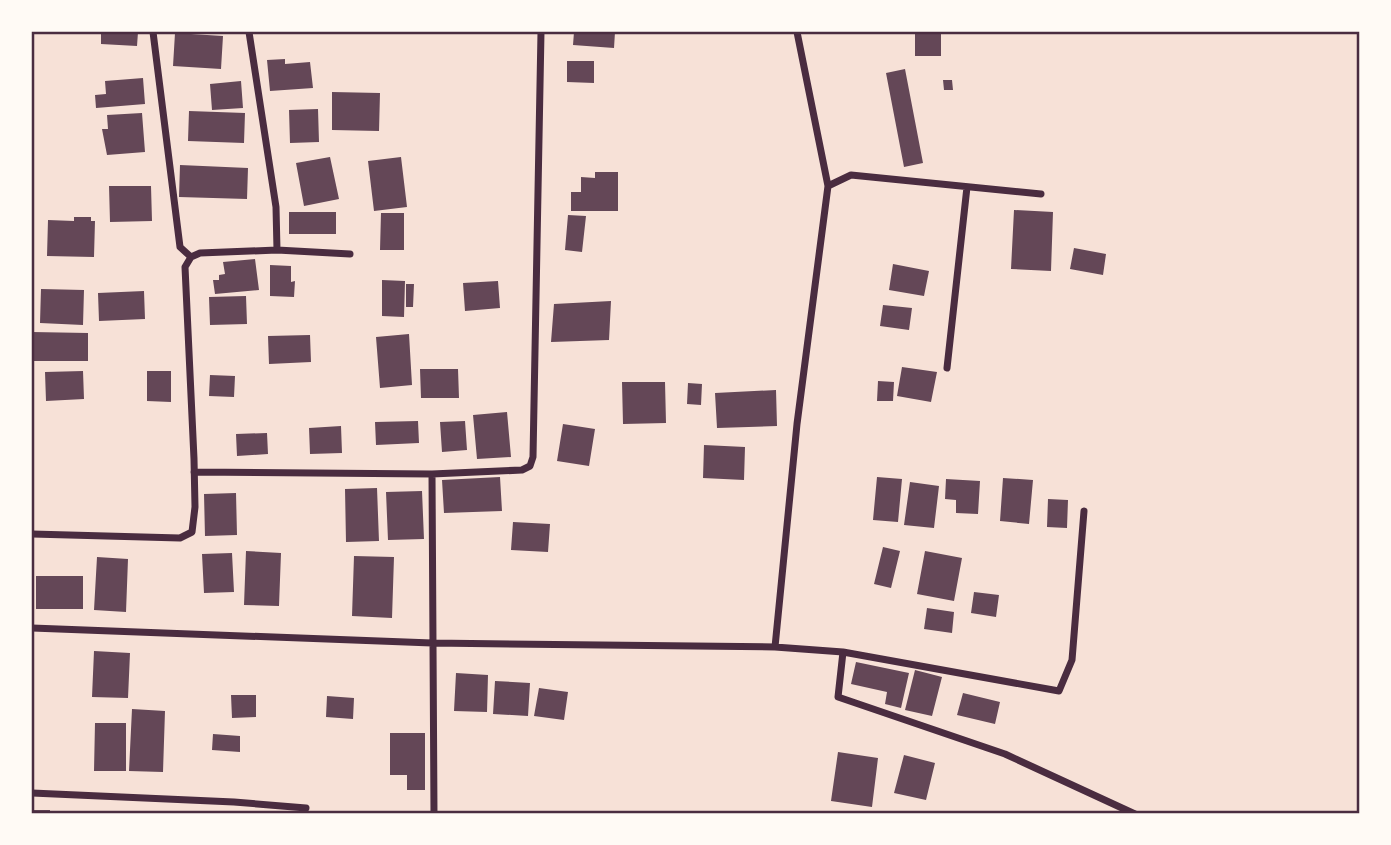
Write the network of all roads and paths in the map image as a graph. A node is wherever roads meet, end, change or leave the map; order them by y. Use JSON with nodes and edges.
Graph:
{"nodes":[{"id":1,"x":153,"y":32,"type":"edge"},
{"id":2,"x":249,"y":32,"type":"edge"},
{"id":3,"x":541,"y":32,"type":"edge"},
{"id":4,"x":797,"y":32,"type":"edge"},
{"id":5,"x":828,"y":186,"type":"junction"},
{"id":6,"x":967,"y":187,"type":"junction"},
{"id":7,"x":1041,"y":194,"type":"dead end"},
{"id":8,"x":276,"y":250,"type":"junction"},
{"id":9,"x":349,"y":254,"type":"dead end"},
{"id":10,"x":191,"y":257,"type":"junction"},
{"id":11,"x":947,"y":368,"type":"dead end"},
{"id":12,"x":194,"y":472,"type":"junction"},
{"id":13,"x":432,"y":474,"type":"junction"},
{"id":14,"x":1084,"y":511,"type":"dead end"},
{"id":15,"x":32,"y":534,"type":"edge"},
{"id":16,"x":32,"y":628,"type":"edge"},
{"id":17,"x":432,"y":643,"type":"junction"},
{"id":18,"x":775,"y":647,"type":"junction"},
{"id":19,"x":843,"y":652,"type":"junction"},
{"id":20,"x":32,"y":793,"type":"edge"},
{"id":21,"x":306,"y":808,"type":"dead end"},
{"id":22,"x":433,"y":814,"type":"edge"},
{"id":23,"x":1135,"y":814,"type":"edge"}],
"edges":[{"from":1,"to":10,"type":"street"},
{"from":2,"to":8,"type":"street"},
{"from":3,"to":13,"type":"street"},
{"from":4,"to":5,"type":"street"},
{"from":5,"to":6,"type":"street"},
{"from":5,"to":18,"type":"street"},
{"from":6,"to":7,"type":"street"},
{"from":6,"to":11,"type":"street"},
{"from":8,"to":9,"type":"street"},
{"from":8,"to":10,"type":"street"},
{"from":10,"to":12,"type":"street"},
{"from":12,"to":13,"type":"street"},
{"from":12,"to":15,"type":"street"},
{"from":13,"to":17,"type":"street"},
{"from":14,"to":19,"type":"street"},
{"from":16,"to":17,"type":"street"},
{"from":17,"to":18,"type":"street"},
{"from":17,"to":22,"type":"street"},
{"from":18,"to":19,"type":"street"},
{"from":19,"to":23,"type":"street"},
{"from":20,"to":21,"type":"street"}]}
